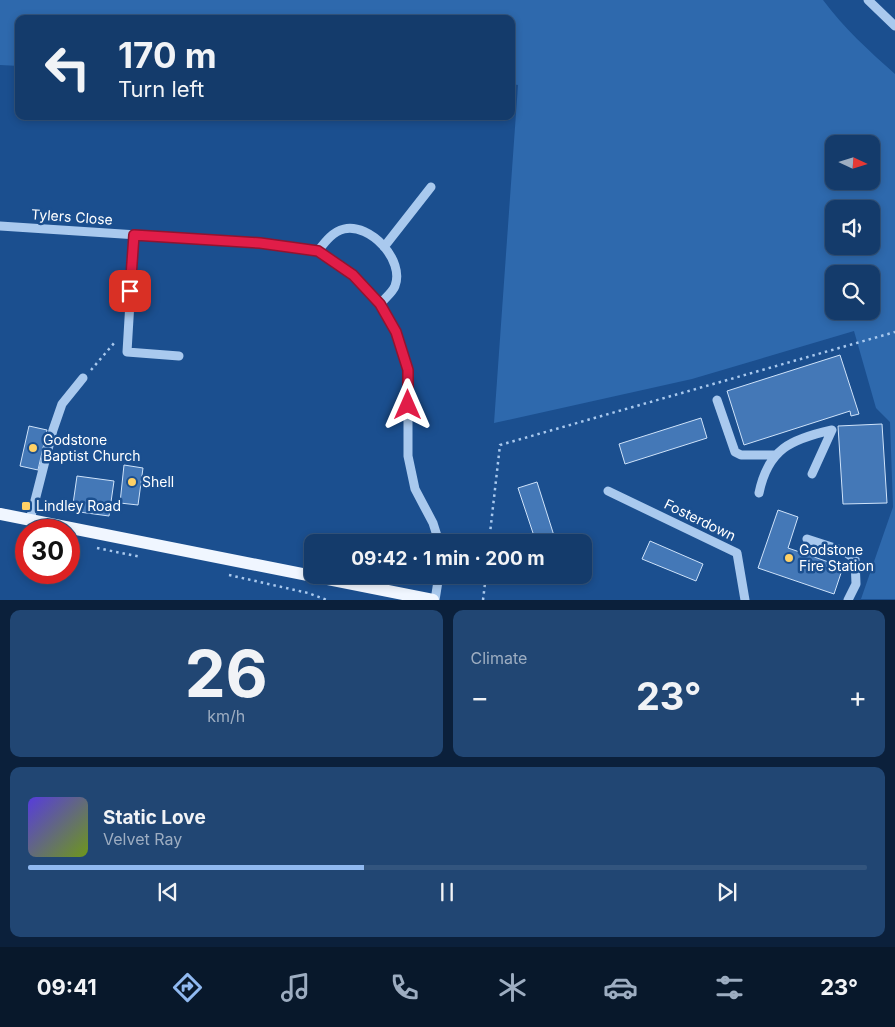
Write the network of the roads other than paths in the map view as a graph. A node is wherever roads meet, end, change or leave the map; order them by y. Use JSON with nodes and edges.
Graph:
{"nodes":[{"id":1,"x":868,"y":0,"type":"edge"},
{"id":2,"x":895,"y":26,"type":"edge"},
{"id":3,"x":431,"y":188,"type":"dead end"},
{"id":4,"x":0,"y":226,"type":"edge"},
{"id":5,"x":134,"y":235,"type":"junction"},
{"id":6,"x":384,"y":246,"type":"junction"},
{"id":7,"x":318,"y":251,"type":"junction"},
{"id":8,"x":380,"y":304,"type":"junction"},
{"id":9,"x":179,"y":356,"type":"dead end"},
{"id":10,"x":83,"y":378,"type":"road end"},
{"id":11,"x":717,"y":400,"type":"dead end"},
{"id":12,"x":776,"y":455,"type":"junction"},
{"id":13,"x":812,"y":474,"type":"dead end"},
{"id":14,"x":608,"y":491,"type":"dead end"},
{"id":15,"x":759,"y":493,"type":"dead end"},
{"id":16,"x":0,"y":514,"type":"edge"},
{"id":17,"x":25,"y":519,"type":"edge"},
{"id":18,"x":30,"y":519,"type":"edge"},
{"id":19,"x":80,"y":530,"type":"edge"},
{"id":20,"x":436,"y":534,"type":"edge"},
{"id":21,"x":807,"y":539,"type":"dead end"},
{"id":22,"x":437,"y":584,"type":"edge"},
{"id":23,"x":434,"y":600,"type":"edge"},
{"id":24,"x":745,"y":600,"type":"edge"},
{"id":25,"x":848,"y":600,"type":"edge"}],
"edges":[{"from":1,"to":2,"type":"street"},
{"from":3,"to":6,"type":"street"},
{"from":4,"to":5,"type":"street","name":"Tylers Close"},
{"from":5,"to":7,"type":"street","name":"Tylers Close"},
{"from":5,"to":9,"type":"street"},
{"from":6,"to":7,"type":"street"},
{"from":6,"to":8,"type":"street"},
{"from":7,"to":8,"type":"street","name":"Tylers Close"},
{"from":8,"to":20,"type":"street","name":"Tylers Close"},
{"from":10,"to":18,"type":"street"},
{"from":11,"to":12,"type":"street"},
{"from":12,"to":13,"type":"street"},
{"from":12,"to":15,"type":"street"},
{"from":14,"to":24,"type":"street","name":"Fosterdown"},
{"from":16,"to":17,"type":"main road"},
{"from":19,"to":23,"type":"main road"},
{"from":21,"to":25,"type":"street"},
{"from":22,"to":23,"type":"street"}]}
